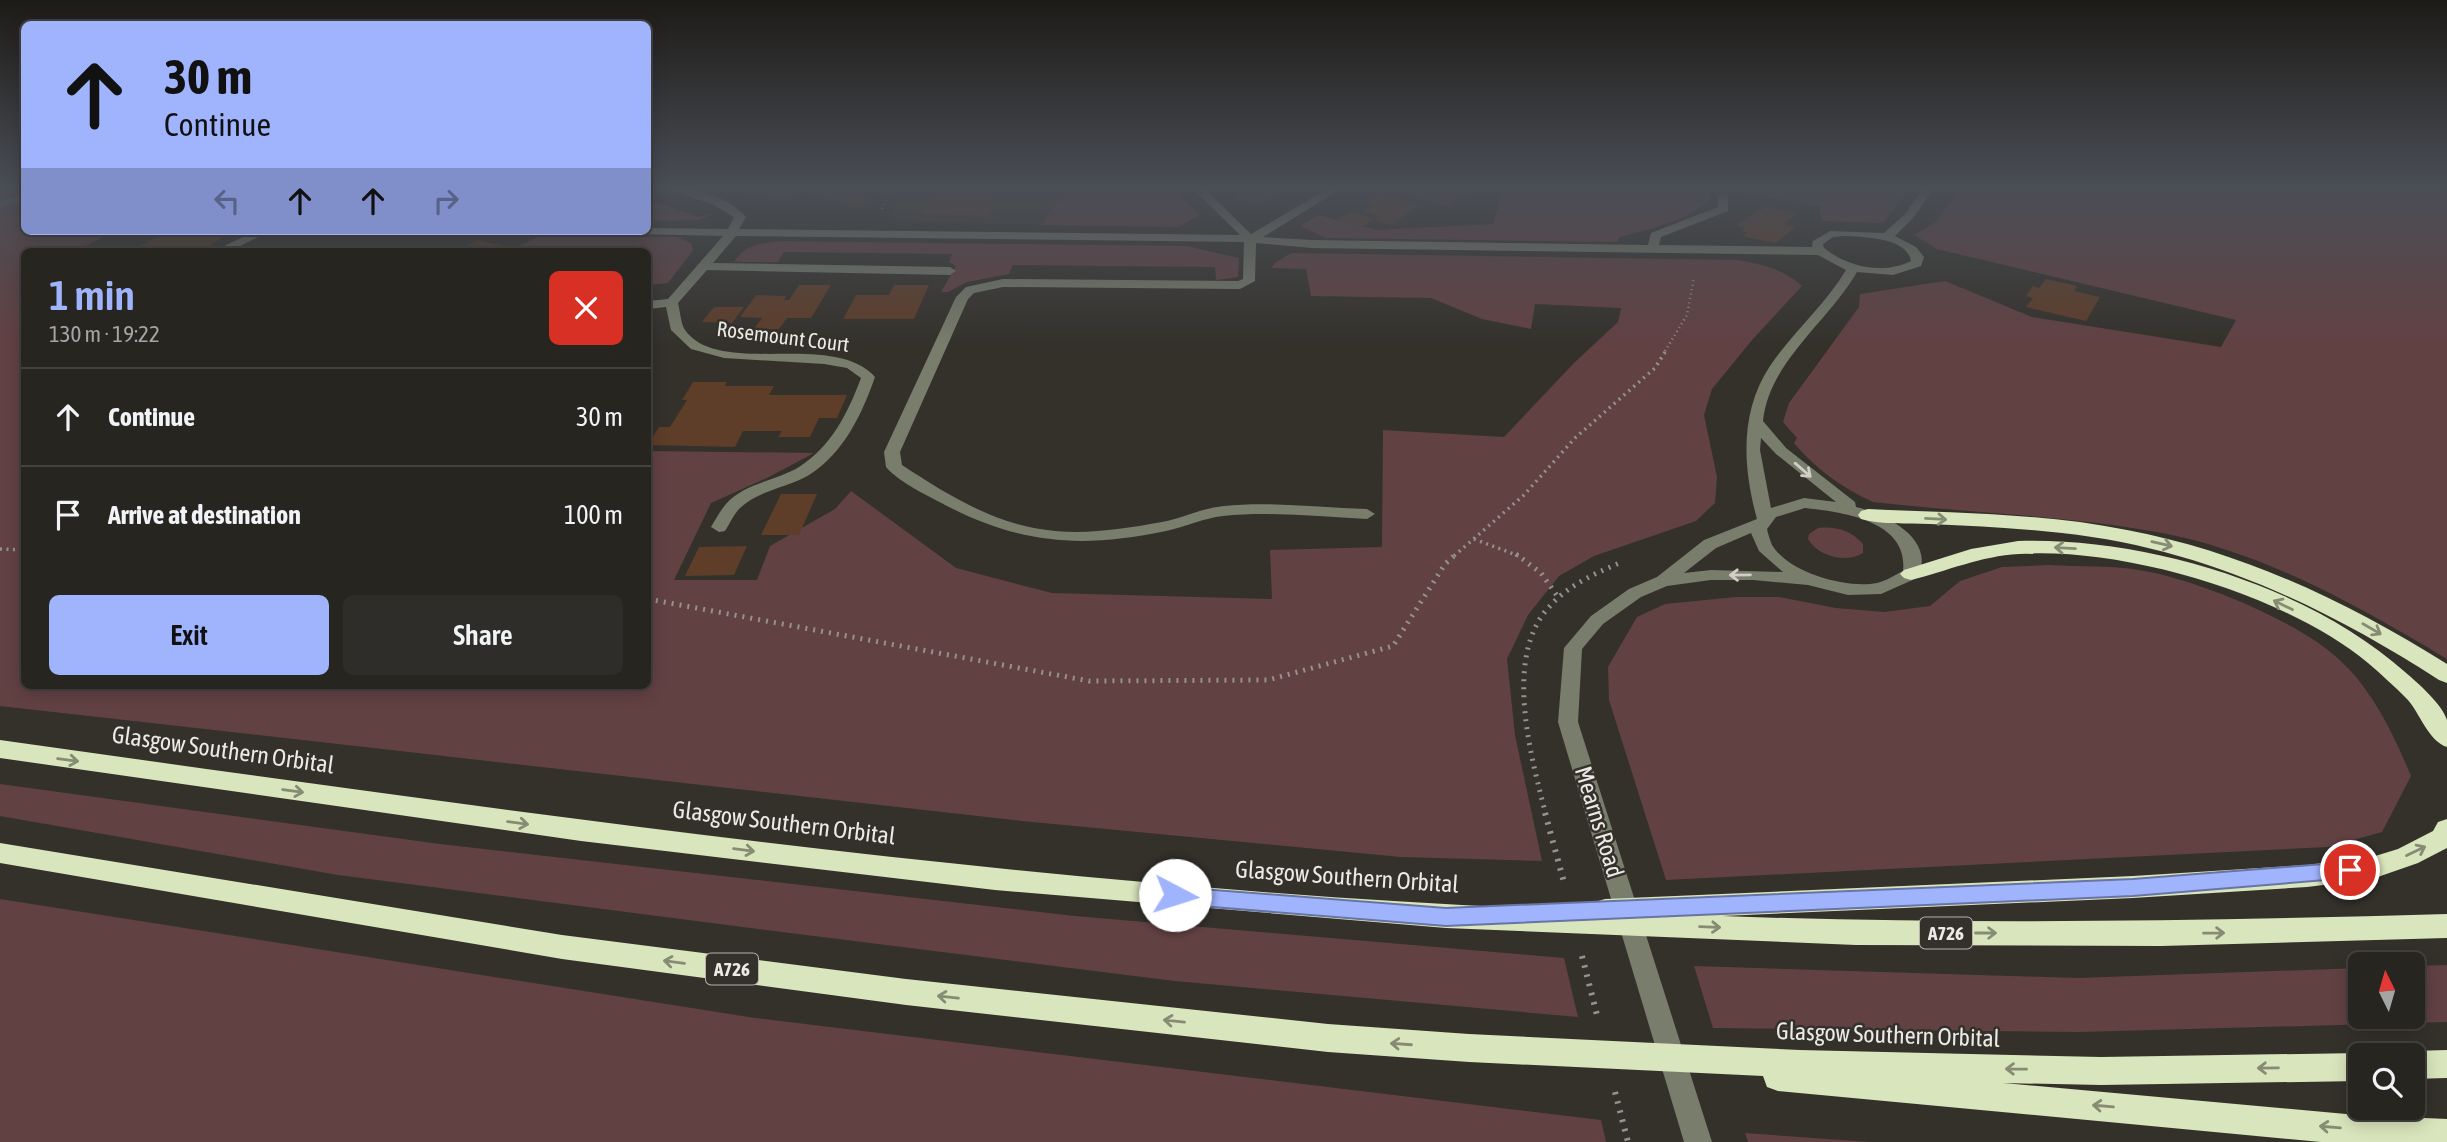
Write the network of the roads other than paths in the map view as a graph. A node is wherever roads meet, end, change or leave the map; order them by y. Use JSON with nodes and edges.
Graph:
{"nodes":[{"id":1,"x":244,"y":240,"type":"edge"},
{"id":2,"x":726,"y":240,"type":"edge"},
{"id":3,"x":1250,"y":240,"type":"edge"},
{"id":4,"x":1266,"y":240,"type":"edge"},
{"id":5,"x":1655,"y":240,"type":"edge"},
{"id":6,"x":1821,"y":240,"type":"edge"},
{"id":7,"x":1891,"y":240,"type":"edge"},
{"id":8,"x":227,"y":248,"type":"edge"},
{"id":9,"x":1653,"y":248,"type":"junction"},
{"id":10,"x":1819,"y":251,"type":"junction"},
{"id":11,"x":705,"y":266,"type":"junction"},
{"id":12,"x":1854,"y":267,"type":"junction"},
{"id":13,"x":950,"y":271,"type":"dead end"},
{"id":14,"x":672,"y":303,"type":"junction"},
{"id":15,"x":651,"y":305,"type":"edge"},
{"id":16,"x":1755,"y":422,"type":"junction"},
{"id":17,"x":1863,"y":513,"type":"junction"},
{"id":18,"x":1367,"y":514,"type":"dead end"},
{"id":19,"x":1761,"y":519,"type":"junction"},
{"id":20,"x":719,"y":527,"type":"dead end"},
{"id":21,"x":1911,"y":574,"type":"junction"},
{"id":22,"x":1808,"y":580,"type":"junction"},
{"id":23,"x":1663,"y":581,"type":"junction"},
{"id":24,"x":2447,"y":675,"type":"edge"},
{"id":25,"x":2447,"y":738,"type":"edge"},
{"id":26,"x":0,"y":750,"type":"edge"},
{"id":27,"x":2447,"y":829,"type":"edge"},
{"id":28,"x":0,"y":853,"type":"edge"},
{"id":29,"x":1446,"y":917,"type":"junction"},
{"id":30,"x":2447,"y":926,"type":"edge"},
{"id":31,"x":1469,"y":1048,"type":"junction"},
{"id":32,"x":2447,"y":1064,"type":"edge"},
{"id":33,"x":2425,"y":1065,"type":"edge"},
{"id":34,"x":2348,"y":1067,"type":"edge"},
{"id":35,"x":2447,"y":1134,"type":"edge"},
{"id":36,"x":1698,"y":1142,"type":"edge"}],
"edges":[{"from":1,"to":8,"type":"street"},
{"from":2,"to":11,"type":"street"},
{"from":3,"to":18,"type":"street"},
{"from":4,"to":9,"type":"street"},
{"from":5,"to":9,"type":"street"},
{"from":6,"to":10,"type":"street"},
{"from":7,"to":12,"type":"street"},
{"from":9,"to":10,"type":"street"},
{"from":10,"to":12,"type":"street"},
{"from":11,"to":13,"type":"street"},
{"from":11,"to":14,"type":"street"},
{"from":12,"to":16,"type":"street"},
{"from":14,"to":15,"type":"street"},
{"from":14,"to":20,"type":"street","name":"Rosemount Court"},
{"from":16,"to":17,"type":"street","one_way":true},
{"from":16,"to":19,"type":"street"},
{"from":17,"to":19,"type":"street","name":"Mearns Road"},
{"from":17,"to":21,"type":"street"},
{"from":17,"to":24,"type":"highway","one_way":true},
{"from":19,"to":22,"type":"street"},
{"from":19,"to":23,"type":"street","name":"Mearns Road"},
{"from":21,"to":22,"type":"street"},
{"from":25,"to":21,"type":"highway","one_way":true},
{"from":22,"to":23,"type":"street","name":"Mearns Road","one_way":true},
{"from":23,"to":36,"type":"street","name":"Mearns Road"},
{"from":26,"to":29,"type":"highway","name":"Glasgow Southern Orbital","number":"A726","one_way":true},
{"from":29,"to":27,"type":"highway","one_way":true},
{"from":31,"to":28,"type":"highway","name":"Glasgow Southern Orbital","number":"A726","one_way":true},
{"from":29,"to":30,"type":"highway","name":"Glasgow Southern Orbital","number":"A726","one_way":true},
{"from":34,"to":31,"type":"highway","name":"Glasgow Southern Orbital","number":"A726","one_way":true},
{"from":35,"to":31,"type":"highway","one_way":true},
{"from":32,"to":33,"type":"highway"}]}
